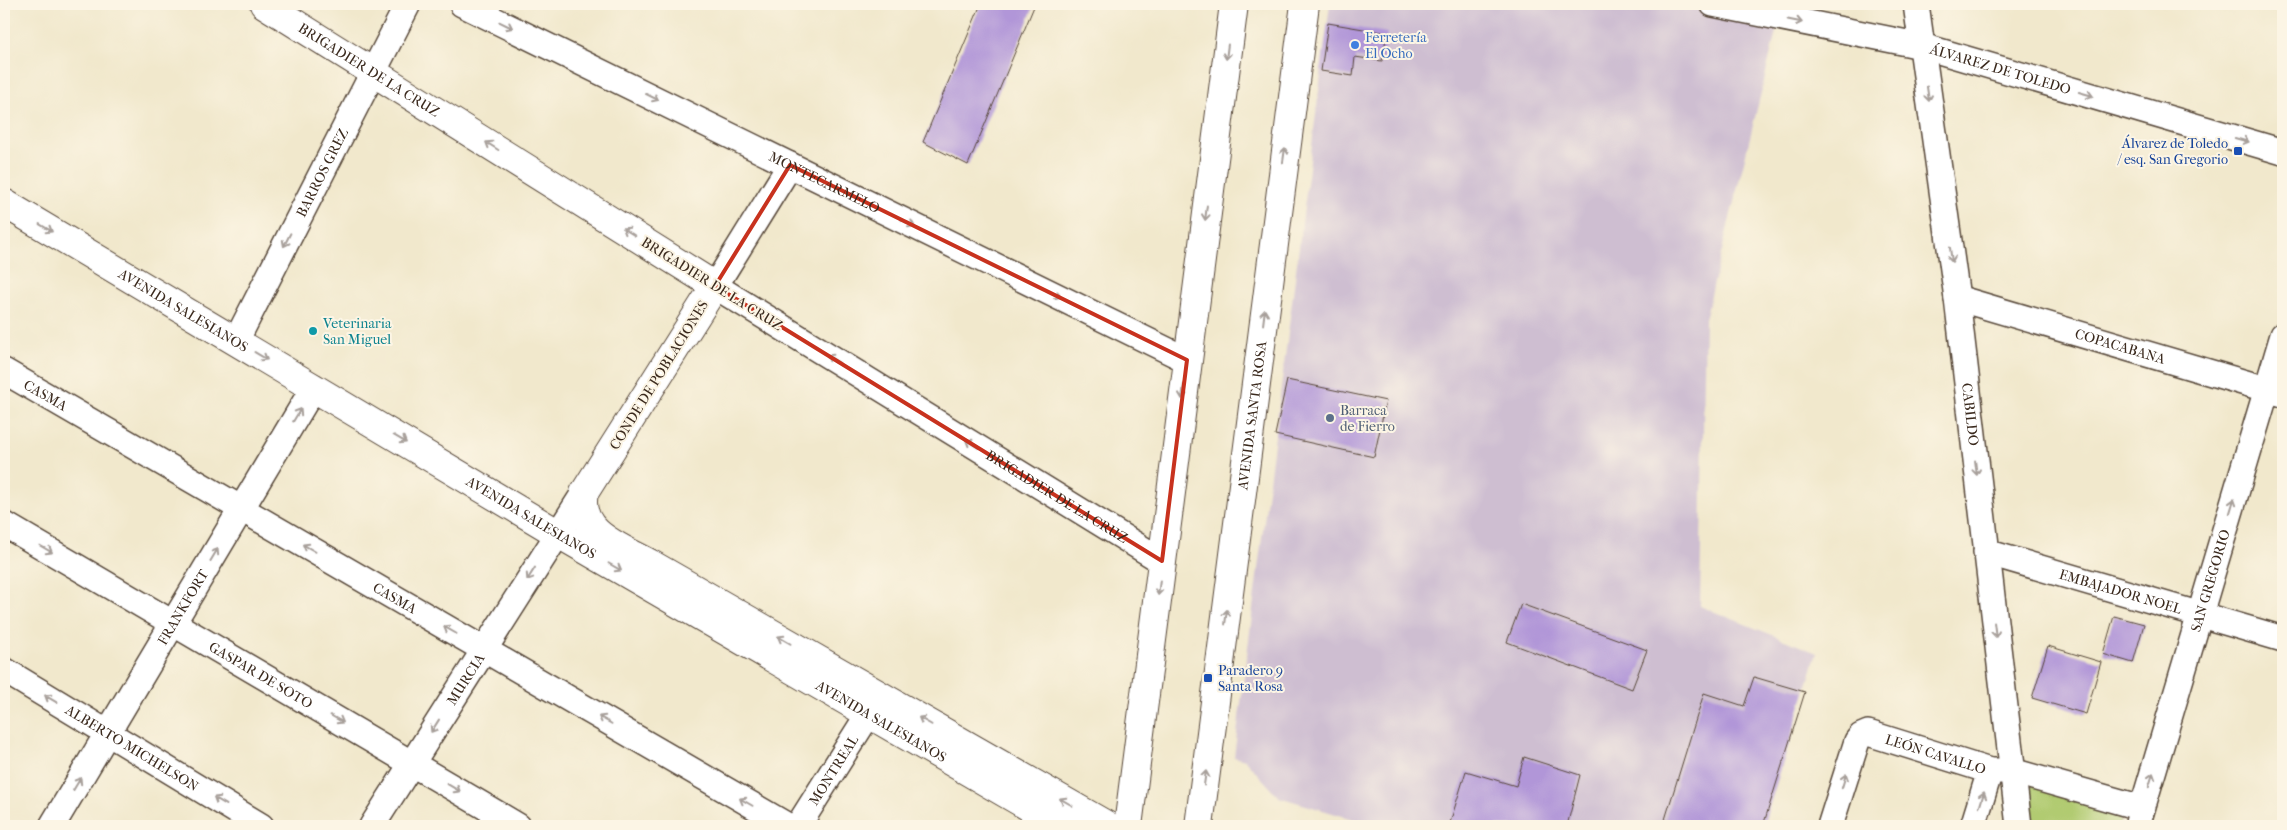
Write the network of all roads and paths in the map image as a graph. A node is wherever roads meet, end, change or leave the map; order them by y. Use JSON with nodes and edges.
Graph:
{"nodes":[{"id":1,"x":264,"y":4,"type":"edge"},
{"id":2,"x":408,"y":4,"type":"edge"},
{"id":3,"x":462,"y":4,"type":"edge"},
{"id":4,"x":1234,"y":4,"type":"edge"},
{"id":5,"x":1305,"y":4,"type":"edge"},
{"id":6,"x":1713,"y":4,"type":"edge"},
{"id":7,"x":1916,"y":4,"type":"edge"},
{"id":8,"x":1922,"y":46,"type":"junction"},
{"id":9,"x":374,"y":72,"type":"junction"},
{"id":10,"x":2283,"y":152,"type":"edge"},
{"id":11,"x":790,"y":165,"type":"junction"},
{"id":12,"x":4,"y":203,"type":"edge"},
{"id":13,"x":715,"y":286,"type":"junction"},
{"id":14,"x":1956,"y":298,"type":"junction"},
{"id":15,"x":2283,"y":335,"type":"edge"},
{"id":16,"x":236,"y":341,"type":"junction"},
{"id":17,"x":1187,"y":360,"type":"junction"},
{"id":18,"x":4,"y":370,"type":"edge"},
{"id":19,"x":314,"y":387,"type":"junction"},
{"id":20,"x":2275,"y":392,"type":"edge"},
{"id":21,"x":584,"y":493,"type":"junction"},
{"id":22,"x":242,"y":509,"type":"junction"},
{"id":23,"x":4,"y":524,"type":"edge"},
{"id":24,"x":557,"y":533,"type":"junction"},
{"id":25,"x":1986,"y":552,"type":"junction"},
{"id":26,"x":1162,"y":562,"type":"junction"},
{"id":27,"x":2200,"y":614,"type":"junction"},
{"id":28,"x":173,"y":623,"type":"junction"},
{"id":29,"x":2283,"y":639,"type":"edge"},
{"id":30,"x":484,"y":649,"type":"junction"},
{"id":31,"x":4,"y":670,"type":"edge"},
{"id":32,"x":868,"y":715,"type":"junction"},
{"id":33,"x":108,"y":734,"type":"junction"},
{"id":34,"x":412,"y":763,"type":"junction"},
{"id":35,"x":2001,"y":771,"type":"junction"},
{"id":36,"x":2140,"y":817,"type":"edge"},
{"id":37,"x":52,"y":826,"type":"edge"},
{"id":38,"x":261,"y":826,"type":"edge"},
{"id":39,"x":372,"y":826,"type":"edge"},
{"id":40,"x":518,"y":826,"type":"edge"},
{"id":41,"x":788,"y":826,"type":"edge"},
{"id":42,"x":798,"y":826,"type":"edge"},
{"id":43,"x":1062,"y":826,"type":"edge"},
{"id":44,"x":1108,"y":826,"type":"edge"},
{"id":45,"x":1128,"y":826,"type":"edge"},
{"id":46,"x":1199,"y":826,"type":"edge"},
{"id":47,"x":1830,"y":826,"type":"edge"},
{"id":48,"x":1973,"y":826,"type":"edge"},
{"id":49,"x":2019,"y":826,"type":"edge"}],
"edges":[{"from":1,"to":9,"type":"main road","name":"BRIGADIER DE LA CRUZ"},
{"from":2,"to":9,"type":"street","name":"BARROS GREZ"},
{"from":3,"to":11,"type":"street","name":"MONTECARMELO","one_way":true},
{"from":4,"to":17,"type":"main road","one_way":true},
{"from":46,"to":5,"type":"main road","name":"AVENIDA SANTA ROSA","one_way":true},
{"from":6,"to":8,"type":"street","name":"ÁLVAREZ DE TOLEDO","one_way":true},
{"from":7,"to":8,"type":"street","name":"CABILDO"},
{"from":8,"to":10,"type":"street","name":"ÁLVAREZ DE TOLEDO","one_way":true},
{"from":8,"to":14,"type":"street","name":"CABILDO","one_way":true},
{"from":13,"to":9,"type":"main road","name":"BRIGADIER DE LA CRUZ","one_way":true},
{"from":9,"to":16,"type":"street","name":"BARROS GREZ","one_way":true},
{"from":11,"to":13,"type":"street","name":"CONDE DE POBLACIONES"},
{"from":11,"to":17,"type":"street","name":"MONTECARMELO","one_way":true},
{"from":12,"to":16,"type":"main road","name":"AVENIDA SALESIANOS","one_way":true},
{"from":13,"to":21,"type":"main road","name":"CONDE DE POBLACIONES"},
{"from":26,"to":13,"type":"street","name":"BRIGADIER DE LA CRUZ","one_way":true},
{"from":14,"to":20,"type":"street","name":"COPACABANA"},
{"from":14,"to":25,"type":"street","name":"CABILDO","one_way":true},
{"from":15,"to":20,"type":"street","name":"SAN GREGORIO"},
{"from":16,"to":19,"type":"main road","name":"AVENIDA SALESIANOS","one_way":true},
{"from":17,"to":26,"type":"main road","one_way":true},
{"from":18,"to":22,"type":"street","name":"CASMA"},
{"from":22,"to":19,"type":"street","name":"FRANKFORT","one_way":true},
{"from":19,"to":24,"type":"main road","name":"AVENIDA SALESIANOS","one_way":true},
{"from":27,"to":20,"type":"street","name":"SAN GREGORIO","one_way":true},
{"from":21,"to":24,"type":"street","name":"CONDE DE POBLACIONES"},
{"from":44,"to":21,"type":"main road","name":"AVENIDA SALESIANOS","one_way":true},
{"from":28,"to":22,"type":"street","name":"FRANKFORT","one_way":true},
{"from":30,"to":22,"type":"street","name":"CASMA","one_way":true},
{"from":23,"to":28,"type":"street","name":"GASPAR DE SOTO","one_way":true},
{"from":24,"to":30,"type":"street","name":"MURCIA","one_way":true},
{"from":24,"to":32,"type":"main road","name":"AVENIDA SALESIANOS","one_way":true},
{"from":25,"to":27,"type":"street","name":"EMBAJADOR NOEL"},
{"from":25,"to":35,"type":"street","name":"CABILDO","one_way":true},
{"from":26,"to":45,"type":"main road","one_way":true},
{"from":27,"to":29,"type":"street","name":"EMBAJADOR NOEL"},
{"from":36,"to":27,"type":"street","name":"SAN GREGORIO","one_way":true},
{"from":28,"to":33,"type":"street","name":"FRANKFORT"},
{"from":28,"to":34,"type":"street","name":"GASPAR DE SOTO","one_way":true},
{"from":30,"to":34,"type":"street","name":"MURCIA","one_way":true},
{"from":41,"to":30,"type":"street","name":"CASMA","one_way":true},
{"from":33,"to":31,"type":"street","name":"ALBERTO MICHELSON","one_way":true},
{"from":32,"to":42,"type":"street","name":"MONTREAL"},
{"from":32,"to":43,"type":"main road","name":"AVENIDA SALESIANOS"},
{"from":37,"to":33,"type":"street","name":"FRANKFORT","one_way":true},
{"from":38,"to":33,"type":"street","name":"ALBERTO MICHELSON","one_way":true},
{"from":34,"to":39,"type":"street","name":"MURCIA"},
{"from":34,"to":40,"type":"street","name":"GASPAR DE SOTO","one_way":true},
{"from":35,"to":36,"type":"street","name":"LEÓN CAVALLO"},
{"from":47,"to":35,"type":"street","name":"LEÓN CAVALLO","one_way":true},
{"from":48,"to":35,"type":"street","one_way":true},
{"from":35,"to":49,"type":"street","name":"CABILDO"}]}
